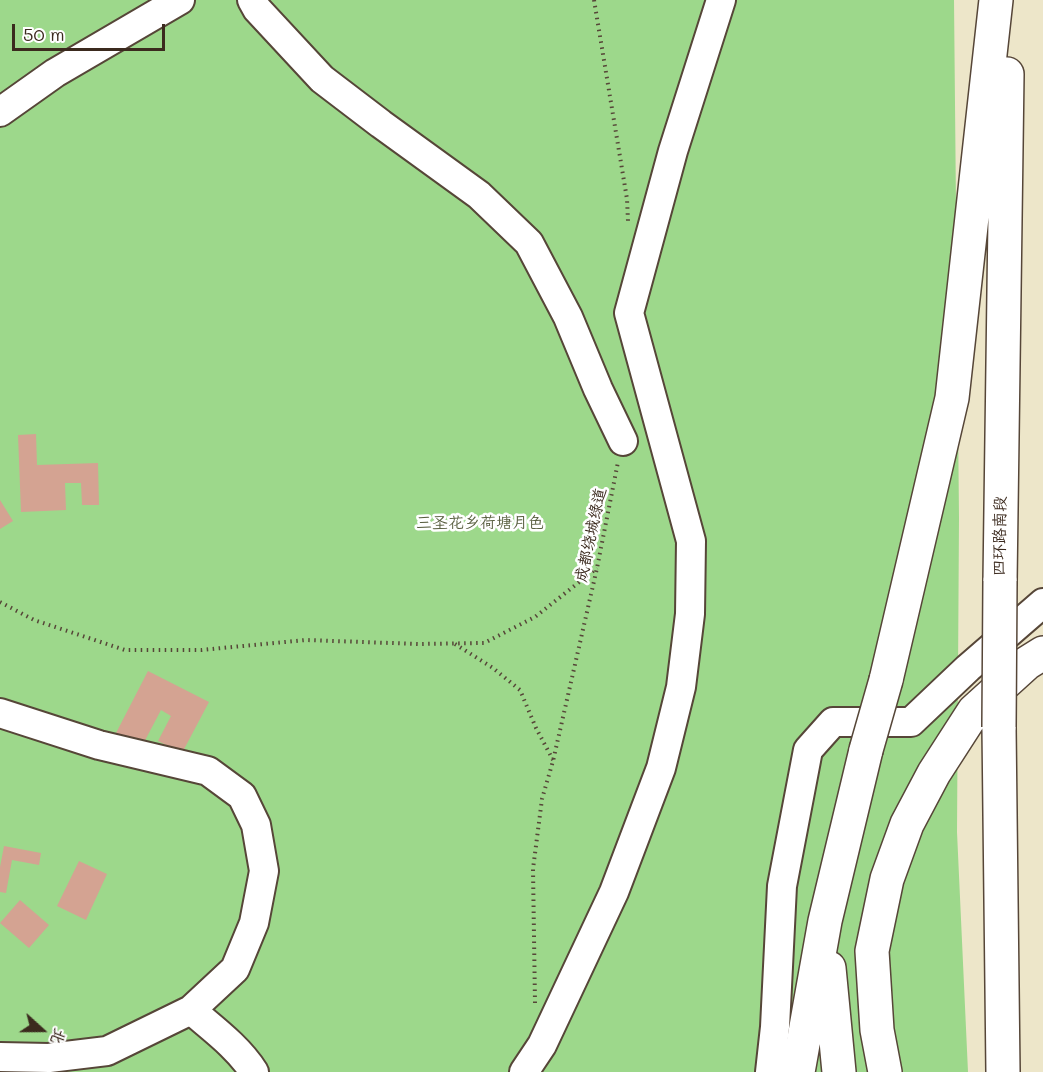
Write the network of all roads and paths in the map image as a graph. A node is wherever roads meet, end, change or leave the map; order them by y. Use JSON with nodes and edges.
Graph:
{"nodes":[{"id":1,"x":180,"y":0,"type":"edge"},
{"id":2,"x":252,"y":0,"type":"edge"},
{"id":3,"x":594,"y":0,"type":"edge"},
{"id":4,"x":721,"y":0,"type":"edge"},
{"id":5,"x":996,"y":0,"type":"edge"},
{"id":6,"x":1008,"y":0,"type":"edge"},
{"id":7,"x":0,"y":112,"type":"edge"},
{"id":8,"x":628,"y":222,"type":"dead end"},
{"id":9,"x":623,"y":441,"type":"joint"},
{"id":10,"x":597,"y":568,"type":"junction"},
{"id":11,"x":0,"y":603,"type":"edge"},
{"id":12,"x":1043,"y":603,"type":"edge"},
{"id":13,"x":454,"y":644,"type":"junction"},
{"id":14,"x":1043,"y":653,"type":"edge"},
{"id":15,"x":0,"y":713,"type":"edge"},
{"id":16,"x":553,"y":761,"type":"junction"},
{"id":17,"x":825,"y":921,"type":"junction"},
{"id":18,"x":535,"y":1005,"type":"dead end"},
{"id":19,"x":191,"y":1010,"type":"junction"},
{"id":20,"x":0,"y":1057,"type":"edge"},
{"id":21,"x":254,"y":1072,"type":"edge"},
{"id":22,"x":524,"y":1072,"type":"edge"},
{"id":23,"x":770,"y":1072,"type":"edge"},
{"id":24,"x":798,"y":1072,"type":"edge"},
{"id":25,"x":839,"y":1072,"type":"edge"},
{"id":26,"x":885,"y":1072,"type":"edge"},
{"id":27,"x":1003,"y":1072,"type":"edge"}],
"edges":[{"from":1,"to":7,"type":"street"},
{"from":2,"to":9,"type":"street"},
{"from":3,"to":8,"type":"path"},
{"from":4,"to":22,"type":"street"},
{"from":5,"to":17,"type":"highway","bridge":true},
{"from":6,"to":27,"type":"highway","name":"四环路南段","bridge":true},
{"from":9,"to":10,"type":"path","name":"成都绕城绿道"},
{"from":10,"to":13,"type":"path"},
{"from":10,"to":16,"type":"path","name":"成都绕城绿道"},
{"from":11,"to":13,"type":"path"},
{"from":12,"to":23,"type":"street"},
{"from":13,"to":16,"type":"path"},
{"from":14,"to":26,"type":"highway"},
{"from":15,"to":19,"type":"street"},
{"from":16,"to":18,"type":"path","name":"成都绕城绿道"},
{"from":17,"to":24,"type":"highway"},
{"from":17,"to":25,"type":"highway"},
{"from":19,"to":20,"type":"street"},
{"from":19,"to":21,"type":"street"}]}
